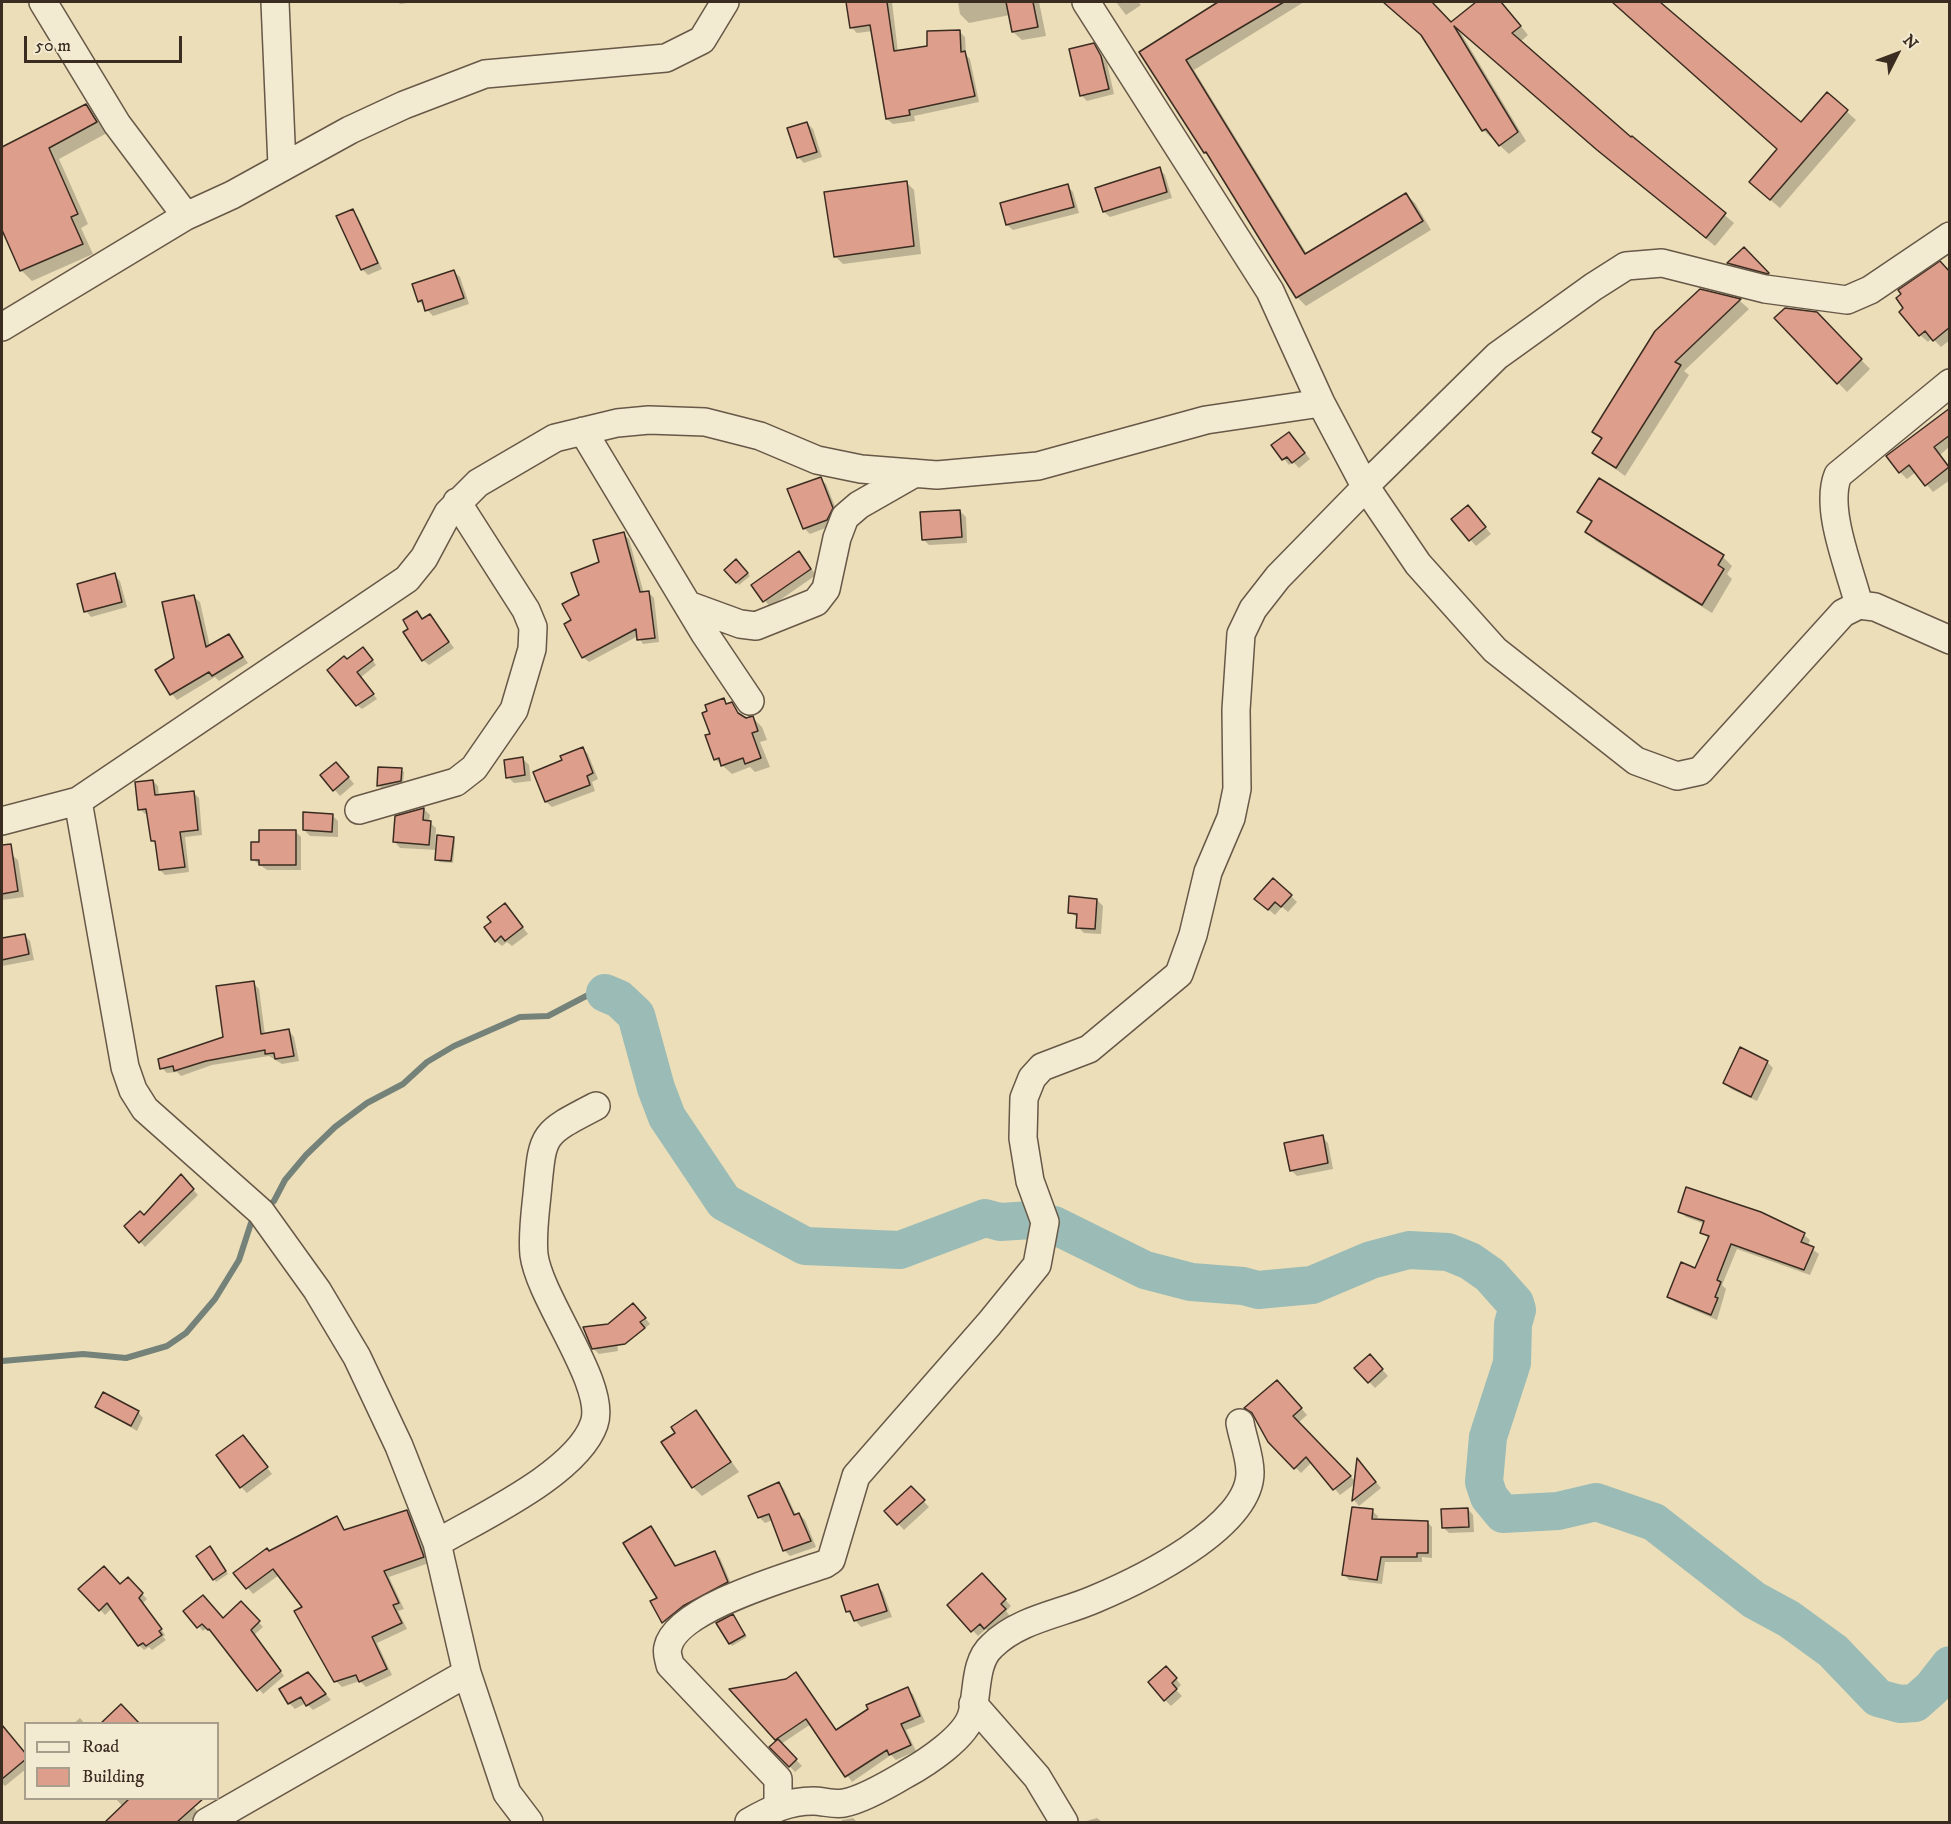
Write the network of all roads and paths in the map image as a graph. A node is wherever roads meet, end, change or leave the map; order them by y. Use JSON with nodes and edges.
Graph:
{"nodes":[{"id":1,"x":43,"y":2,"type":"edge"},
{"id":2,"x":275,"y":2,"type":"edge"},
{"id":3,"x":725,"y":2,"type":"edge"},
{"id":4,"x":1086,"y":2,"type":"edge"},
{"id":5,"x":282,"y":166,"type":"junction"},
{"id":6,"x":186,"y":216,"type":"junction"},
{"id":7,"x":1950,"y":236,"type":"edge"},
{"id":8,"x":2,"y":327,"type":"edge"},
{"id":9,"x":1950,"y":382,"type":"edge"},
{"id":10,"x":1321,"y":403,"type":"junction"},
{"id":11,"x":583,"y":431,"type":"junction"},
{"id":12,"x":915,"y":473,"type":"junction"},
{"id":13,"x":1366,"y":487,"type":"junction"},
{"id":14,"x":457,"y":502,"type":"junction"},
{"id":15,"x":688,"y":605,"type":"junction"},
{"id":16,"x":1859,"y":605,"type":"junction"},
{"id":17,"x":1950,"y":640,"type":"edge"},
{"id":18,"x":750,"y":702,"type":"dead end"},
{"id":19,"x":78,"y":801,"type":"junction"},
{"id":20,"x":359,"y":810,"type":"dead end"},
{"id":21,"x":2,"y":821,"type":"edge"},
{"id":22,"x":596,"y":1106,"type":"dead end"},
{"id":23,"x":1240,"y":1424,"type":"dead end"},
{"id":24,"x":437,"y":1544,"type":"junction"},
{"id":25,"x":467,"y":1673,"type":"junction"},
{"id":26,"x":973,"y":1704,"type":"junction"},
{"id":27,"x":778,"y":1806,"type":"junction"},
{"id":28,"x":816,"y":1812,"type":"edge"},
{"id":29,"x":207,"y":1822,"type":"edge"},
{"id":30,"x":529,"y":1822,"type":"edge"},
{"id":31,"x":750,"y":1822,"type":"edge"},
{"id":32,"x":1064,"y":1822,"type":"edge"}],
"edges":[{"from":1,"to":6,"type":"street"},
{"from":2,"to":5,"type":"street"},
{"from":3,"to":5,"type":"street"},
{"from":4,"to":10,"type":"street"},
{"from":5,"to":6,"type":"street"},
{"from":6,"to":8,"type":"street"},
{"from":7,"to":13,"type":"street"},
{"from":9,"to":16,"type":"street"},
{"from":10,"to":12,"type":"street"},
{"from":10,"to":13,"type":"street"},
{"from":11,"to":12,"type":"street"},
{"from":11,"to":14,"type":"street"},
{"from":11,"to":15,"type":"street"},
{"from":12,"to":15,"type":"street"},
{"from":13,"to":16,"type":"street"},
{"from":13,"to":27,"type":"street"},
{"from":14,"to":19,"type":"street"},
{"from":14,"to":20,"type":"street"},
{"from":15,"to":18,"type":"street"},
{"from":16,"to":17,"type":"street"},
{"from":19,"to":21,"type":"street"},
{"from":19,"to":24,"type":"street"},
{"from":22,"to":24,"type":"street"},
{"from":23,"to":26,"type":"street"},
{"from":24,"to":25,"type":"street"},
{"from":25,"to":29,"type":"street"},
{"from":25,"to":30,"type":"street"},
{"from":26,"to":28,"type":"street"},
{"from":26,"to":32,"type":"street"},
{"from":27,"to":28,"type":"street"},
{"from":27,"to":31,"type":"street"}]}
